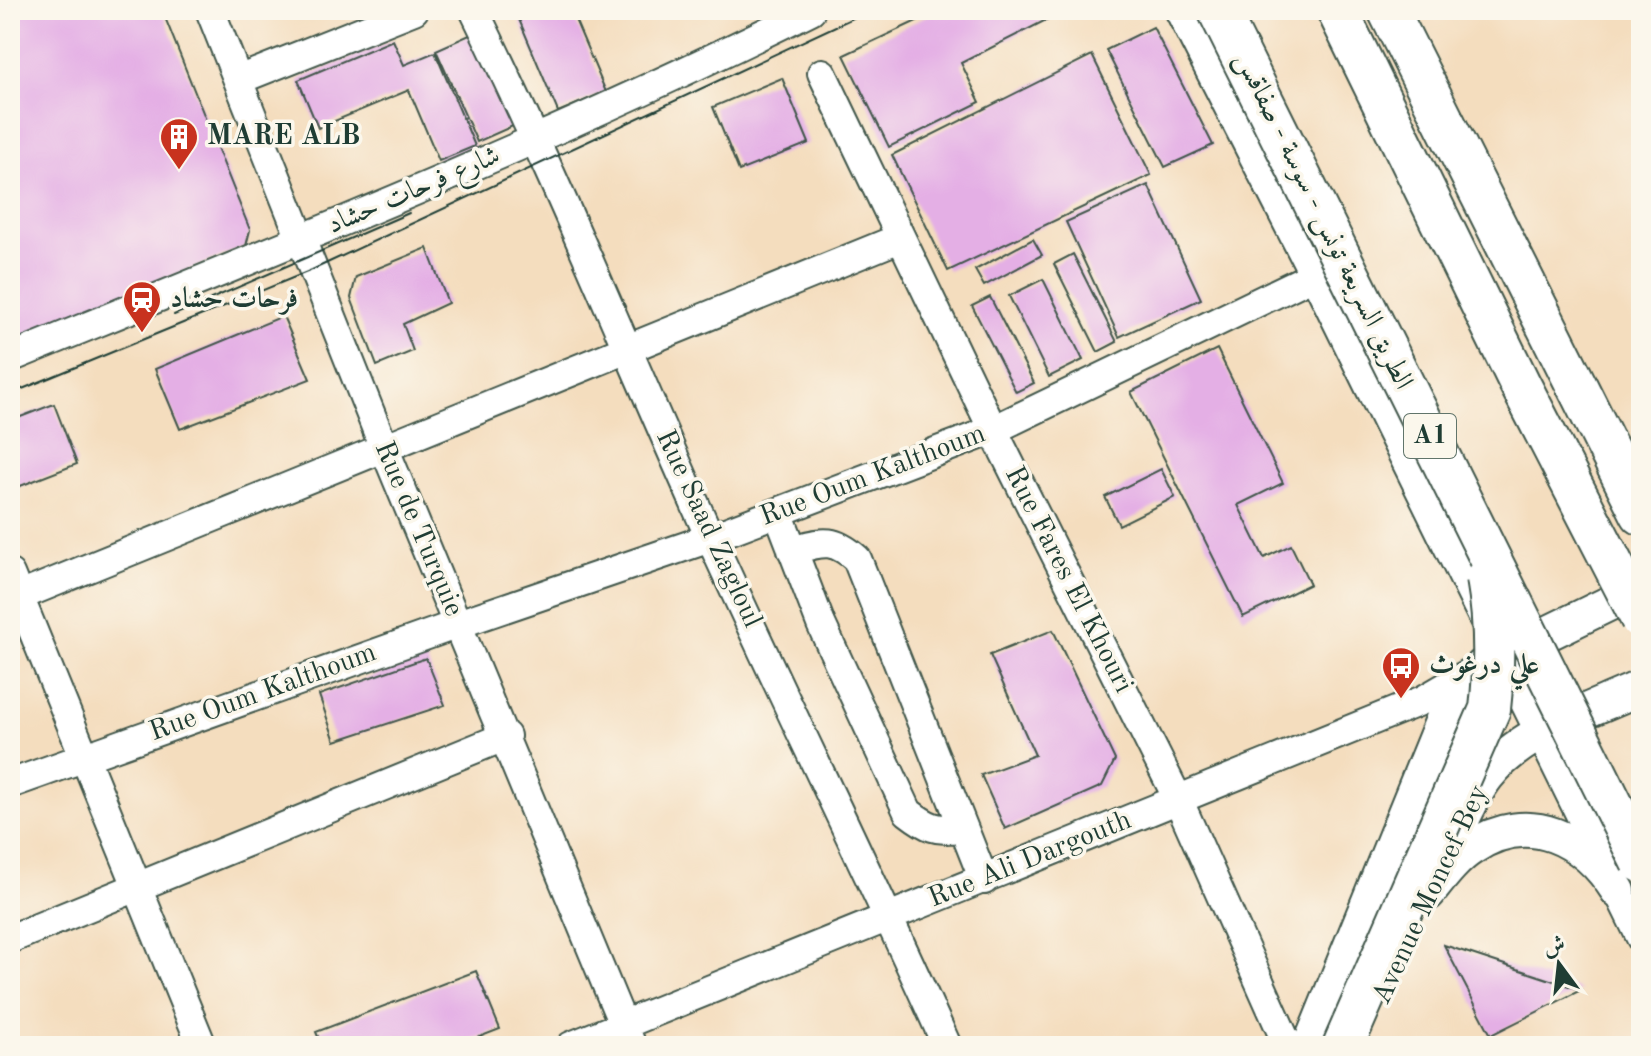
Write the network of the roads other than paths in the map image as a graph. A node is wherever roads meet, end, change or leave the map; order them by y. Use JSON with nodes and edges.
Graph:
{"nodes":[{"id":1,"x":210,"y":10,"type":"edge"},
{"id":2,"x":414,"y":10,"type":"edge"},
{"id":3,"x":474,"y":10,"type":"edge"},
{"id":4,"x":1179,"y":10,"type":"edge"},
{"id":5,"x":1218,"y":10,"type":"edge"},
{"id":6,"x":1337,"y":10,"type":"edge"},
{"id":7,"x":1388,"y":10,"type":"edge"},
{"id":8,"x":794,"y":14,"type":"edge"},
{"id":9,"x":822,"y":73,"type":"dead end"},
{"id":10,"x":238,"y":80,"type":"junction"},
{"id":11,"x":537,"y":138,"type":"junction"},
{"id":12,"x":900,"y":238,"type":"junction"},
{"id":13,"x":301,"y":240,"type":"junction"},
{"id":14,"x":1314,"y":275,"type":"junction"},
{"id":15,"x":626,"y":350,"type":"junction"},
{"id":16,"x":10,"y":358,"type":"edge"},
{"id":17,"x":993,"y":430,"type":"junction"},
{"id":18,"x":383,"y":445,"type":"junction"},
{"id":19,"x":778,"y":512,"type":"junction"},
{"id":20,"x":1641,"y":514,"type":"edge"},
{"id":21,"x":1479,"y":535,"type":"junction"},
{"id":22,"x":710,"y":538,"type":"junction"},
{"id":23,"x":792,"y":550,"type":"junction"},
{"id":24,"x":1641,"y":588,"type":"edge"},
{"id":25,"x":13,"y":590,"type":"edge"},
{"id":26,"x":1641,"y":619,"type":"edge"},
{"id":27,"x":458,"y":624,"type":"junction"},
{"id":28,"x":1492,"y":659,"type":"junction"},
{"id":29,"x":1641,"y":687,"type":"edge"},
{"id":30,"x":1541,"y":733,"type":"junction"},
{"id":31,"x":506,"y":736,"type":"junction"},
{"id":32,"x":85,"y":758,"type":"junction"},
{"id":33,"x":10,"y":784,"type":"edge"},
{"id":34,"x":1178,"y":799,"type":"junction"},
{"id":35,"x":961,"y":827,"type":"junction"},
{"id":36,"x":1630,"y":877,"type":"edge"},
{"id":37,"x":984,"y":880,"type":"junction"},
{"id":38,"x":137,"y":887,"type":"junction"},
{"id":39,"x":1428,"y":893,"type":"junction"},
{"id":40,"x":889,"y":918,"type":"junction"},
{"id":41,"x":1641,"y":938,"type":"edge"},
{"id":42,"x":10,"y":939,"type":"edge"},
{"id":43,"x":628,"y":1036,"type":"edge"},
{"id":44,"x":202,"y":1046,"type":"edge"},
{"id":45,"x":571,"y":1046,"type":"edge"},
{"id":46,"x":947,"y":1046,"type":"edge"},
{"id":47,"x":1288,"y":1046,"type":"edge"},
{"id":48,"x":1310,"y":1046,"type":"edge"},
{"id":49,"x":1343,"y":1046,"type":"edge"},
{"id":50,"x":1360,"y":1046,"type":"edge"}],
"edges":[{"from":1,"to":10,"type":"street","name":"Rue de Turquie"},
{"from":2,"to":10,"type":"street"},
{"from":3,"to":11,"type":"street","name":"Rue Saad Zagloul"},
{"from":4,"to":14,"type":"street"},
{"from":5,"to":21,"type":"highway","name":"الطريق السريعة تونس - سوسة - صفاقس","number":"A1","bridge":true},
{"from":6,"to":26,"type":"highway","bridge":true},
{"from":7,"to":20,"type":"highway"},
{"from":8,"to":11,"type":"street","name":"شارع فرحات حشاد"},
{"from":9,"to":12,"type":"street","name":"Rue Fares El Khouri"},
{"from":10,"to":13,"type":"street","name":"Rue de Turquie"},
{"from":11,"to":13,"type":"street","name":"شارع فرحات حشاد"},
{"from":11,"to":15,"type":"street","name":"Rue Saad Zagloul"},
{"from":12,"to":15,"type":"street"},
{"from":12,"to":17,"type":"street","name":"Rue Fares El Khouri"},
{"from":13,"to":16,"type":"street","name":"شارع فرحات حشاد"},
{"from":13,"to":18,"type":"street","name":"Rue de Turquie"},
{"from":14,"to":17,"type":"street","name":"Rue Oum Kalthoum"},
{"from":14,"to":28,"type":"street"},
{"from":15,"to":18,"type":"street"},
{"from":15,"to":22,"type":"street","name":"Rue Saad Zagloul"},
{"from":17,"to":19,"type":"street","name":"Rue Oum Kalthoum"},
{"from":17,"to":34,"type":"street","name":"Rue Fares El Khouri"},
{"from":18,"to":25,"type":"street"},
{"from":18,"to":27,"type":"street","name":"Rue de Turquie"},
{"from":19,"to":22,"type":"street","name":"Rue Oum Kalthoum"},
{"from":19,"to":23,"type":"street"},
{"from":21,"to":36,"type":"highway","name":"الطريق السريعة تونس - سوسة - صفاقس","number":"A1","bridge":true},
{"from":21,"to":49,"type":"highway","bridge":true},
{"from":22,"to":27,"type":"street","name":"Rue Oum Kalthoum"},
{"from":22,"to":40,"type":"street","name":"Rue Saad Zagloul"},
{"from":23,"to":35,"type":"street"},
{"from":23,"to":35,"type":"street"},
{"from":24,"to":28,"type":"main road"},
{"from":25,"to":32,"type":"street"},
{"from":27,"to":31,"type":"street","name":"Rue de Turquie"},
{"from":27,"to":32,"type":"street","name":"Rue Oum Kalthoum"},
{"from":28,"to":30,"type":"street"},
{"from":28,"to":34,"type":"street","name":"Rue Ali Dargouth"},
{"from":28,"to":48,"type":"main road"},
{"from":29,"to":30,"type":"main road","name":"Avenue Moncef Bey"},
{"from":30,"to":36,"type":"street"},
{"from":30,"to":39,"type":"main road","name":"Avenue Moncef Bey"},
{"from":31,"to":38,"type":"street"},
{"from":31,"to":43,"type":"street","name":"Rue de Turquie"},
{"from":32,"to":33,"type":"street","name":"Rue Oum Kalthoum"},
{"from":32,"to":38,"type":"street"},
{"from":34,"to":37,"type":"street","name":"Rue Ali Dargouth"},
{"from":34,"to":47,"type":"street","name":"Rue Fares El Khouri"},
{"from":35,"to":37,"type":"street"},
{"from":36,"to":39,"type":"main road"},
{"from":36,"to":41,"type":"street"},
{"from":37,"to":40,"type":"street","name":"Rue Ali Dargouth"},
{"from":38,"to":42,"type":"street"},
{"from":38,"to":44,"type":"street"},
{"from":39,"to":50,"type":"main road","name":"Avenue Moncef Bey"},
{"from":40,"to":43,"type":"street","name":"Rue Ali Dargouth"},
{"from":40,"to":46,"type":"street","name":"Rue Saad Zagloul"},
{"from":43,"to":45,"type":"street","name":"Rue Ali Dargouth"}]}
